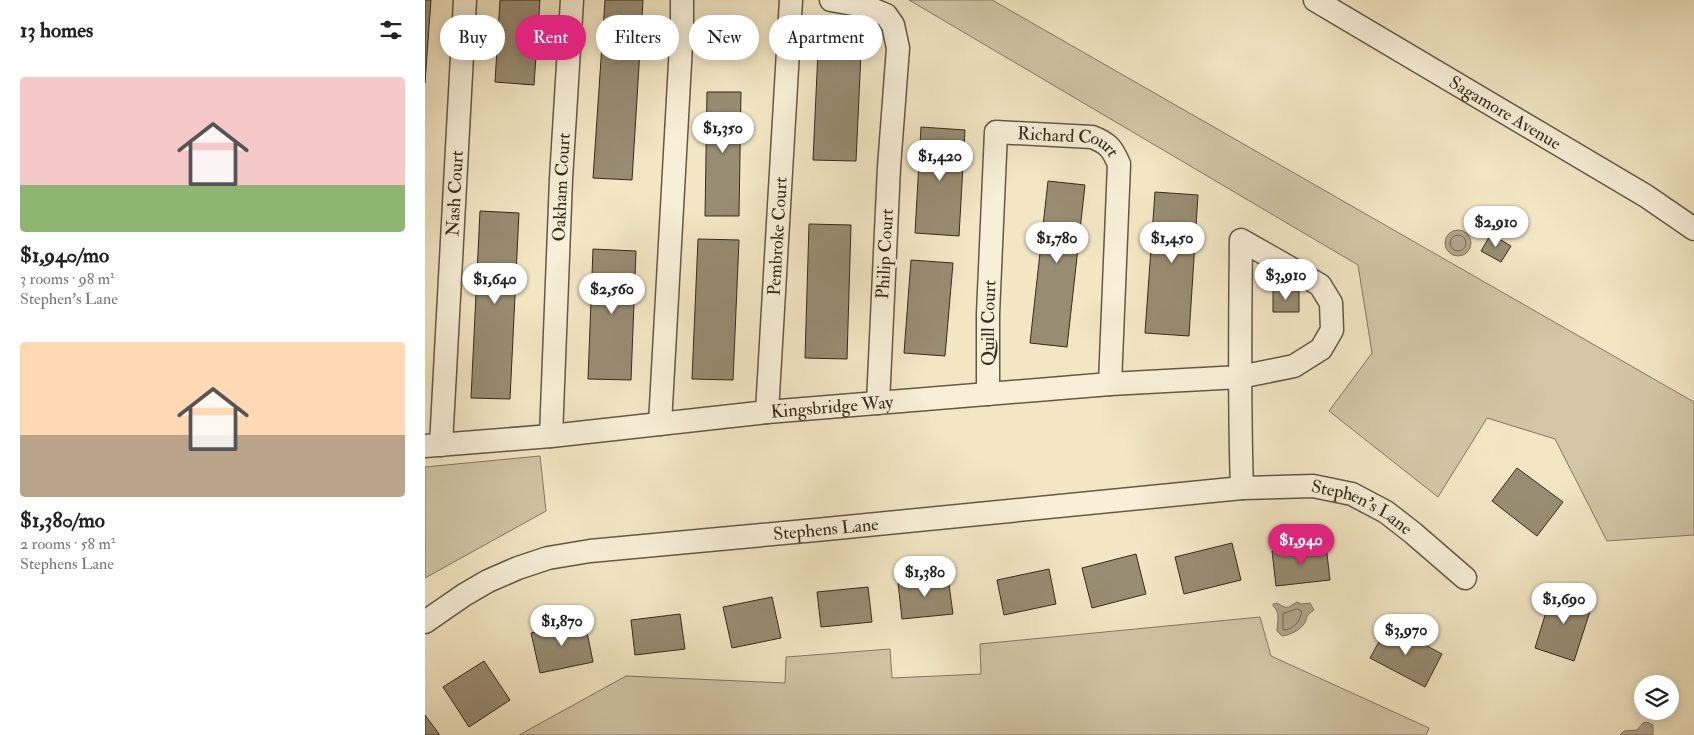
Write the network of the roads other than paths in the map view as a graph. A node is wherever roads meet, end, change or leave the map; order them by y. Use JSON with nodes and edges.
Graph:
{"nodes":[{"id":1,"x":465,"y":0,"type":"edge"},
{"id":2,"x":572,"y":0,"type":"edge"},
{"id":3,"x":682,"y":0,"type":"edge"},
{"id":4,"x":791,"y":0,"type":"edge"},
{"id":5,"x":831,"y":0,"type":"edge"},
{"id":6,"x":1321,"y":1,"type":"edge"},
{"id":7,"x":996,"y":132,"type":"joint"},
{"id":8,"x":1694,"y":229,"type":"edge"},
{"id":9,"x":1240,"y":378,"type":"junction"},
{"id":10,"x":1110,"y":384,"type":"junction"},
{"id":11,"x":988,"y":394,"type":"junction"},
{"id":12,"x":878,"y":403,"type":"junction"},
{"id":13,"x":767,"y":412,"type":"junction"},
{"id":14,"x":660,"y":424,"type":"junction"},
{"id":15,"x":551,"y":436,"type":"junction"},
{"id":16,"x":433,"y":446,"type":"edge"},
{"id":17,"x":1242,"y":488,"type":"junction"},
{"id":18,"x":1465,"y":578,"type":"dead end"},
{"id":19,"x":425,"y":622,"type":"edge"}],
"edges":[{"from":1,"to":16,"type":"street","name":"Nash Court"},
{"from":2,"to":15,"type":"street","name":"Oakham Court"},
{"from":3,"to":14,"type":"street"},
{"from":4,"to":13,"type":"street","name":"Pembroke Court"},
{"from":5,"to":12,"type":"street","name":"Philip Court"},
{"from":6,"to":8,"type":"street","name":"Sagamore Avenue"},
{"from":7,"to":10,"type":"street","name":"Richard Court"},
{"from":7,"to":11,"type":"street","name":"Quill Court"},
{"from":9,"to":9,"type":"street","name":"Kingsbridge Way"},
{"from":9,"to":10,"type":"street","name":"Kingsbridge Way"},
{"from":9,"to":17,"type":"street"},
{"from":10,"to":11,"type":"street","name":"Kingsbridge Way"},
{"from":11,"to":12,"type":"street","name":"Kingsbridge Way"},
{"from":12,"to":13,"type":"street","name":"Kingsbridge Way"},
{"from":13,"to":14,"type":"street","name":"Kingsbridge Way"},
{"from":14,"to":15,"type":"street","name":"Kingsbridge Way"},
{"from":15,"to":16,"type":"street","name":"Kingsbridge Way"},
{"from":17,"to":18,"type":"street","name":"Stephen's Lane"},
{"from":17,"to":19,"type":"street","name":"Stephens Lane"}]}
